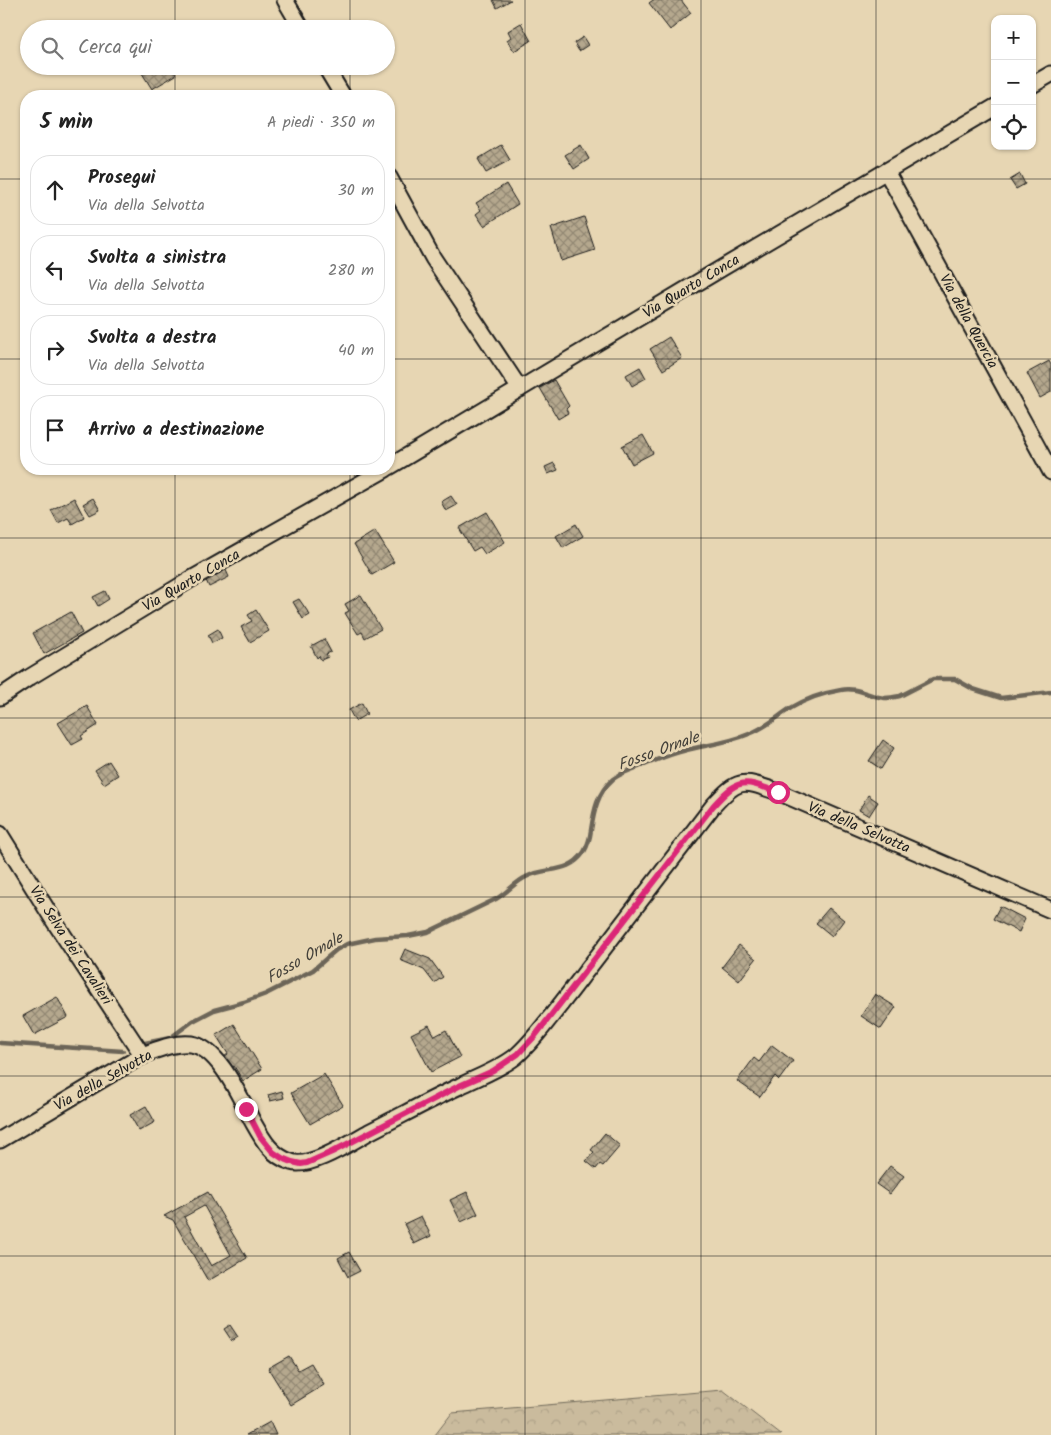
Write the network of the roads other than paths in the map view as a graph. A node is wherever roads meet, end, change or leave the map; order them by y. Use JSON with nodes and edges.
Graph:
{"nodes":[{"id":1,"x":285,"y":0,"type":"edge"},
{"id":2,"x":297,"y":20,"type":"edge"},
{"id":3,"x":1051,"y":74,"type":"edge"},
{"id":4,"x":330,"y":75,"type":"edge"},
{"id":5,"x":1036,"y":83,"type":"edge"},
{"id":6,"x":339,"y":90,"type":"edge"},
{"id":7,"x":991,"y":109,"type":"edge"},
{"id":8,"x":886,"y":171,"type":"junction"},
{"id":9,"x":395,"y":188,"type":"edge"},
{"id":10,"x":520,"y":389,"type":"junction"},
{"id":11,"x":395,"y":463,"type":"edge"},
{"id":12,"x":1051,"y":472,"type":"edge"},
{"id":13,"x":375,"y":475,"type":"edge"},
{"id":14,"x":0,"y":697,"type":"edge"},
{"id":15,"x":0,"y":834,"type":"edge"},
{"id":16,"x":1051,"y":910,"type":"edge"},
{"id":17,"x":143,"y":1056,"type":"junction"},
{"id":18,"x":0,"y":1140,"type":"edge"}],
"edges":[{"from":1,"to":2,"type":"street"},
{"from":3,"to":5,"type":"street"},
{"from":4,"to":6,"type":"street"},
{"from":7,"to":8,"type":"street","name":"Via Quarto Conca"},
{"from":8,"to":10,"type":"street","name":"Via Quarto Conca"},
{"from":8,"to":12,"type":"street","name":"Via della Quercia"},
{"from":9,"to":10,"type":"street"},
{"from":10,"to":11,"type":"street","name":"Via Quarto Conca"},
{"from":13,"to":14,"type":"street","name":"Via Quarto Conca"},
{"from":15,"to":17,"type":"street","name":"Via Selva dei Cavalieri"},
{"from":16,"to":17,"type":"street","name":"Via della Selvotta"},
{"from":17,"to":18,"type":"street","name":"Via della Selvotta"}]}
